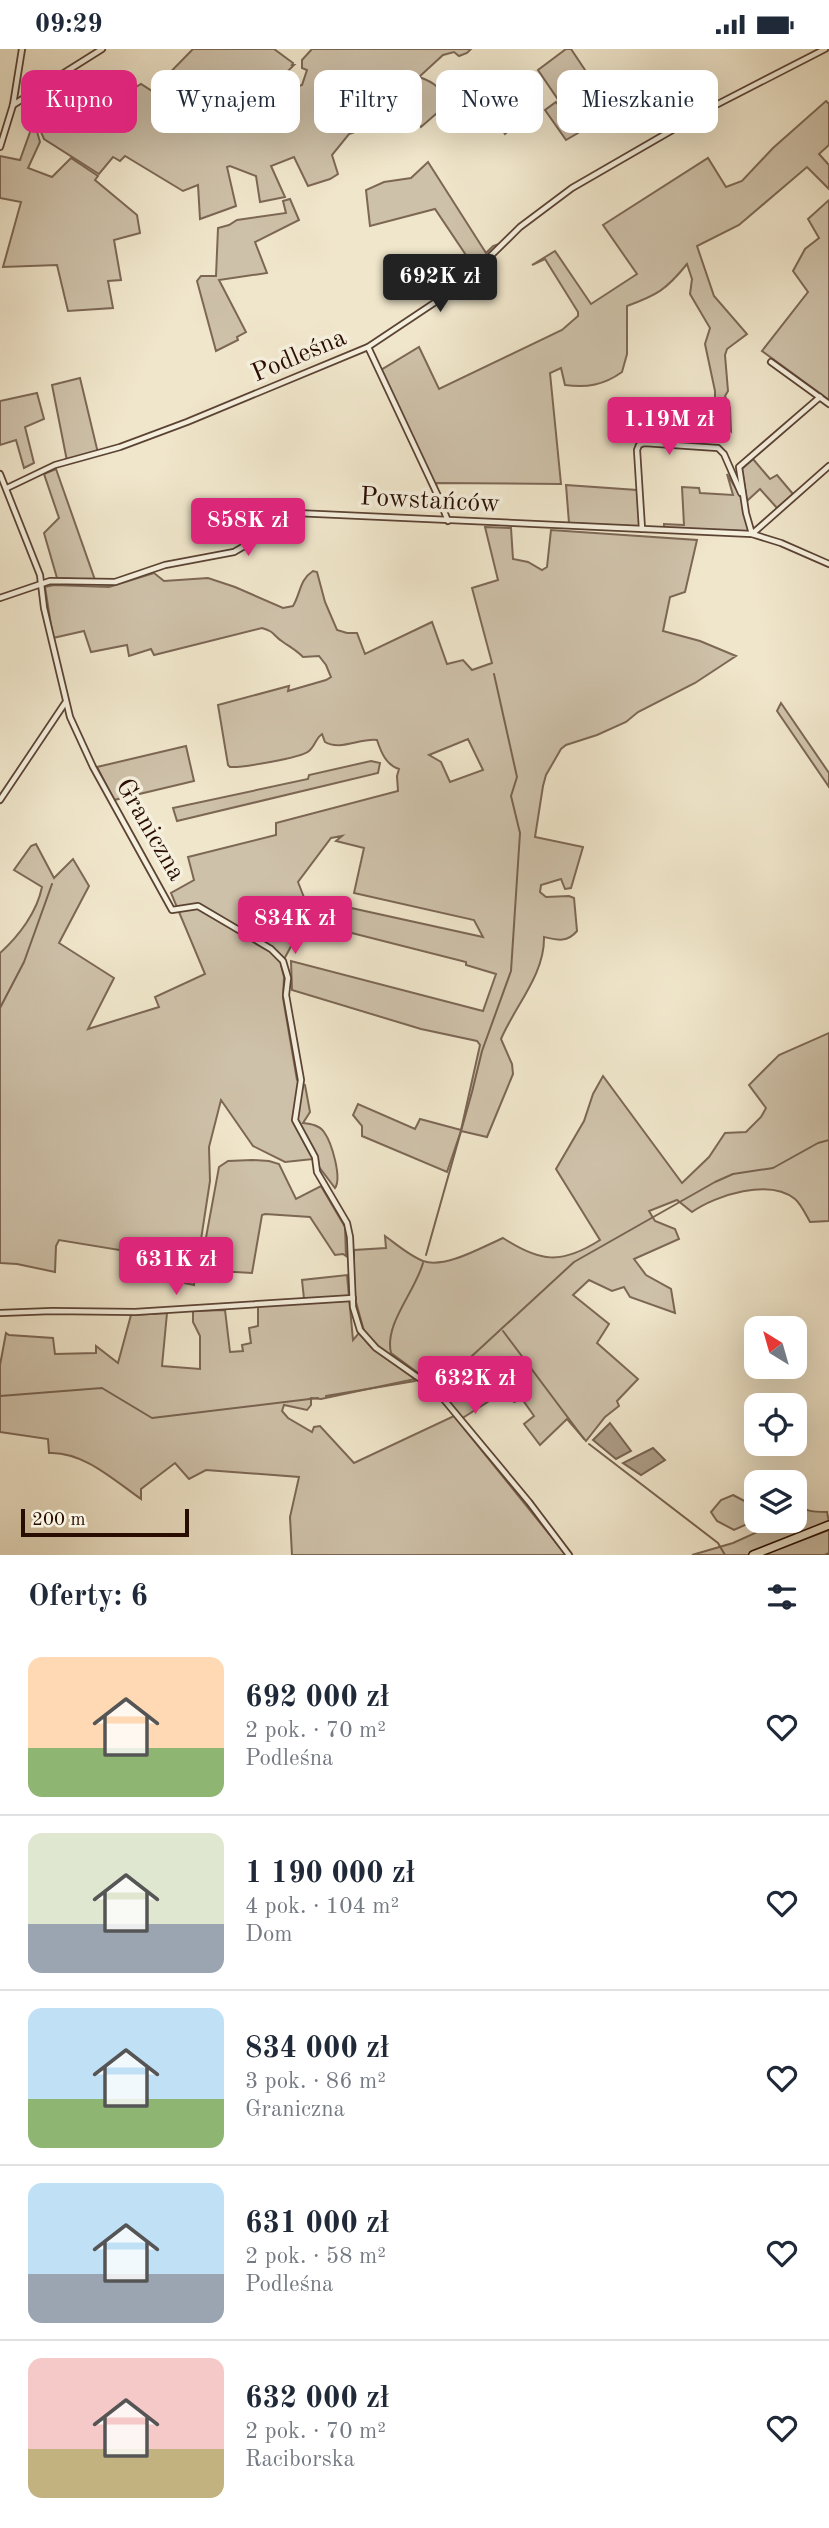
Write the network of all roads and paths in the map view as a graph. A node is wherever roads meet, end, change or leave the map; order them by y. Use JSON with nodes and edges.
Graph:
{"nodes":[{"id":1,"x":22,"y":49,"type":"edge"},
{"id":2,"x":102,"y":49,"type":"edge"},
{"id":3,"x":825,"y":49,"type":"edge"},
{"id":4,"x":13,"y":106,"type":"junction"},
{"id":5,"x":0,"y":147,"type":"edge"},
{"id":6,"x":368,"y":347,"type":"junction"},
{"id":7,"x":771,"y":362,"type":"dead end"},
{"id":8,"x":820,"y":397,"type":"junction"},
{"id":9,"x":829,"y":404,"type":"edge"},
{"id":10,"x":829,"y":466,"type":"edge"},
{"id":11,"x":739,"y":467,"type":"junction"},
{"id":12,"x":728,"y":468,"type":"junction"},
{"id":13,"x":0,"y":474,"type":"edge"},
{"id":14,"x":7,"y":488,"type":"junction"},
{"id":15,"x":744,"y":497,"type":"junction"},
{"id":16,"x":448,"y":521,"type":"junction"},
{"id":17,"x":642,"y":529,"type":"junction"},
{"id":18,"x":752,"y":534,"type":"junction"},
{"id":19,"x":829,"y":564,"type":"edge"},
{"id":20,"x":41,"y":583,"type":"junction"},
{"id":21,"x":0,"y":598,"type":"edge"},
{"id":22,"x":65,"y":703,"type":"junction"},
{"id":23,"x":0,"y":800,"type":"edge"},
{"id":24,"x":353,"y":1298,"type":"junction"},
{"id":25,"x":0,"y":1313,"type":"edge"},
{"id":26,"x":829,"y":1525,"type":"edge"},
{"id":27,"x":569,"y":1555,"type":"edge"},
{"id":28,"x":752,"y":1555,"type":"edge"}],
"edges":[{"from":1,"to":4,"type":"street"},
{"from":2,"to":4,"type":"street"},
{"from":3,"to":6,"type":"street","name":"Podleśna"},
{"from":4,"to":5,"type":"street"},
{"from":6,"to":14,"type":"street","name":"Podleśna"},
{"from":6,"to":16,"type":"street"},
{"from":7,"to":8,"type":"street"},
{"from":8,"to":9,"type":"street"},
{"from":8,"to":11,"type":"street"},
{"from":10,"to":18,"type":"street"},
{"from":11,"to":12,"type":"street"},
{"from":11,"to":15,"type":"street"},
{"from":12,"to":15,"type":"street"},
{"from":12,"to":17,"type":"street"},
{"from":13,"to":14,"type":"street","name":"Graniczna"},
{"from":14,"to":20,"type":"street","name":"Graniczna"},
{"from":15,"to":18,"type":"street"},
{"from":16,"to":17,"type":"street","name":"Powstańców"},
{"from":16,"to":20,"type":"street","name":"Powstańców"},
{"from":17,"to":18,"type":"street","name":"Powstańców"},
{"from":18,"to":19,"type":"street","name":"Powstańców"},
{"from":20,"to":21,"type":"street","name":"Powstańców"},
{"from":20,"to":22,"type":"street","name":"Graniczna"},
{"from":22,"to":23,"type":"street"},
{"from":22,"to":24,"type":"street","name":"Graniczna"},
{"from":24,"to":25,"type":"street"},
{"from":24,"to":27,"type":"street"},
{"from":26,"to":28,"type":"main road"}]}
